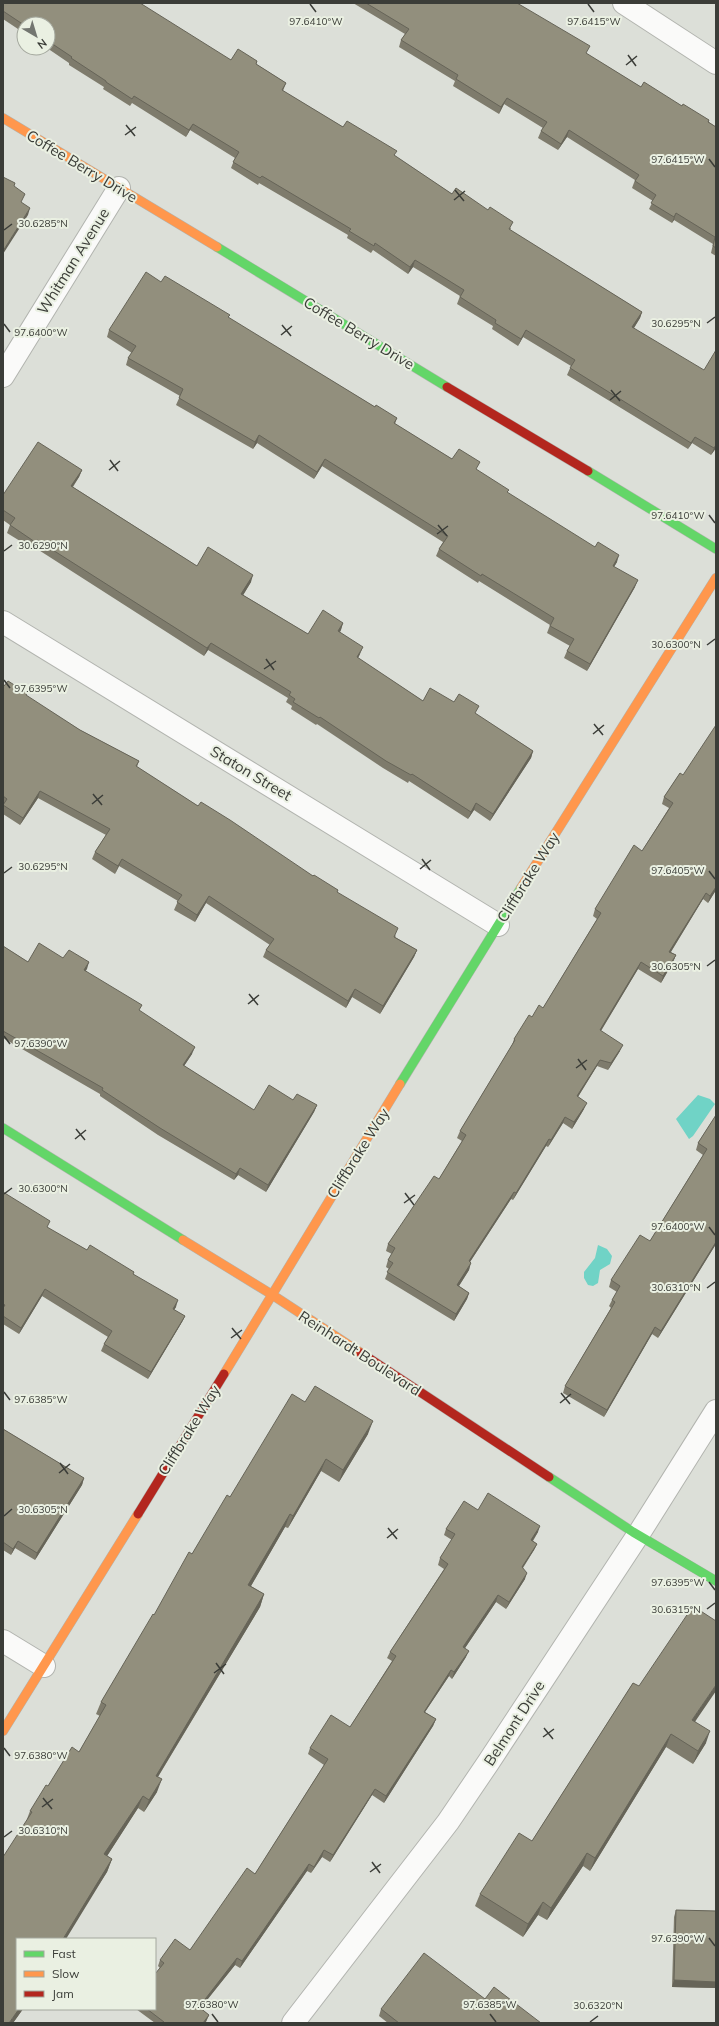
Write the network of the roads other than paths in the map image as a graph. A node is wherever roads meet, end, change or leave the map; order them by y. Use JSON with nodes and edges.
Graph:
{"nodes":[{"id":1,"x":624,"y":3,"type":"edge"},
{"id":2,"x":716,"y":63,"type":"edge"},
{"id":3,"x":3,"y":118,"type":"edge"},
{"id":4,"x":119,"y":188,"type":"junction"},
{"id":5,"x":3,"y":376,"type":"edge"},
{"id":6,"x":716,"y":549,"type":"edge"},
{"id":7,"x":716,"y":578,"type":"edge"},
{"id":8,"x":3,"y":622,"type":"edge"},
{"id":9,"x":498,"y":925,"type":"junction"},
{"id":10,"x":3,"y":1128,"type":"edge"},
{"id":11,"x":271,"y":1294,"type":"junction"},
{"id":12,"x":716,"y":1411,"type":"edge"},
{"id":13,"x":638,"y":1535,"type":"junction"},
{"id":14,"x":716,"y":1581,"type":"edge"},
{"id":15,"x":3,"y":1641,"type":"edge"},
{"id":16,"x":44,"y":1666,"type":"junction"},
{"id":17,"x":3,"y":1731,"type":"edge"},
{"id":18,"x":293,"y":2023,"type":"edge"}],
"edges":[{"from":1,"to":2,"type":"street"},
{"from":3,"to":4,"type":"street","name":"Coffee Berry Drive"},
{"from":4,"to":5,"type":"street","name":"Whitman Avenue"},
{"from":4,"to":6,"type":"street","name":"Coffee Berry Drive"},
{"from":7,"to":9,"type":"street","name":"Cliffbrake Way"},
{"from":8,"to":9,"type":"street","name":"Staton Street"},
{"from":9,"to":11,"type":"street","name":"Cliffbrake Way"},
{"from":10,"to":11,"type":"street","name":"Reinhardt Boulevard"},
{"from":11,"to":13,"type":"street","name":"Reinhardt Boulevard"},
{"from":11,"to":16,"type":"street","name":"Cliffbrake Way"},
{"from":12,"to":13,"type":"street","name":"Belmont Drive"},
{"from":13,"to":14,"type":"street","name":"Reinhardt Boulevard"},
{"from":13,"to":18,"type":"street","name":"Belmont Drive"},
{"from":15,"to":16,"type":"street"},
{"from":16,"to":17,"type":"street","name":"Cliffbrake Way"}]}
